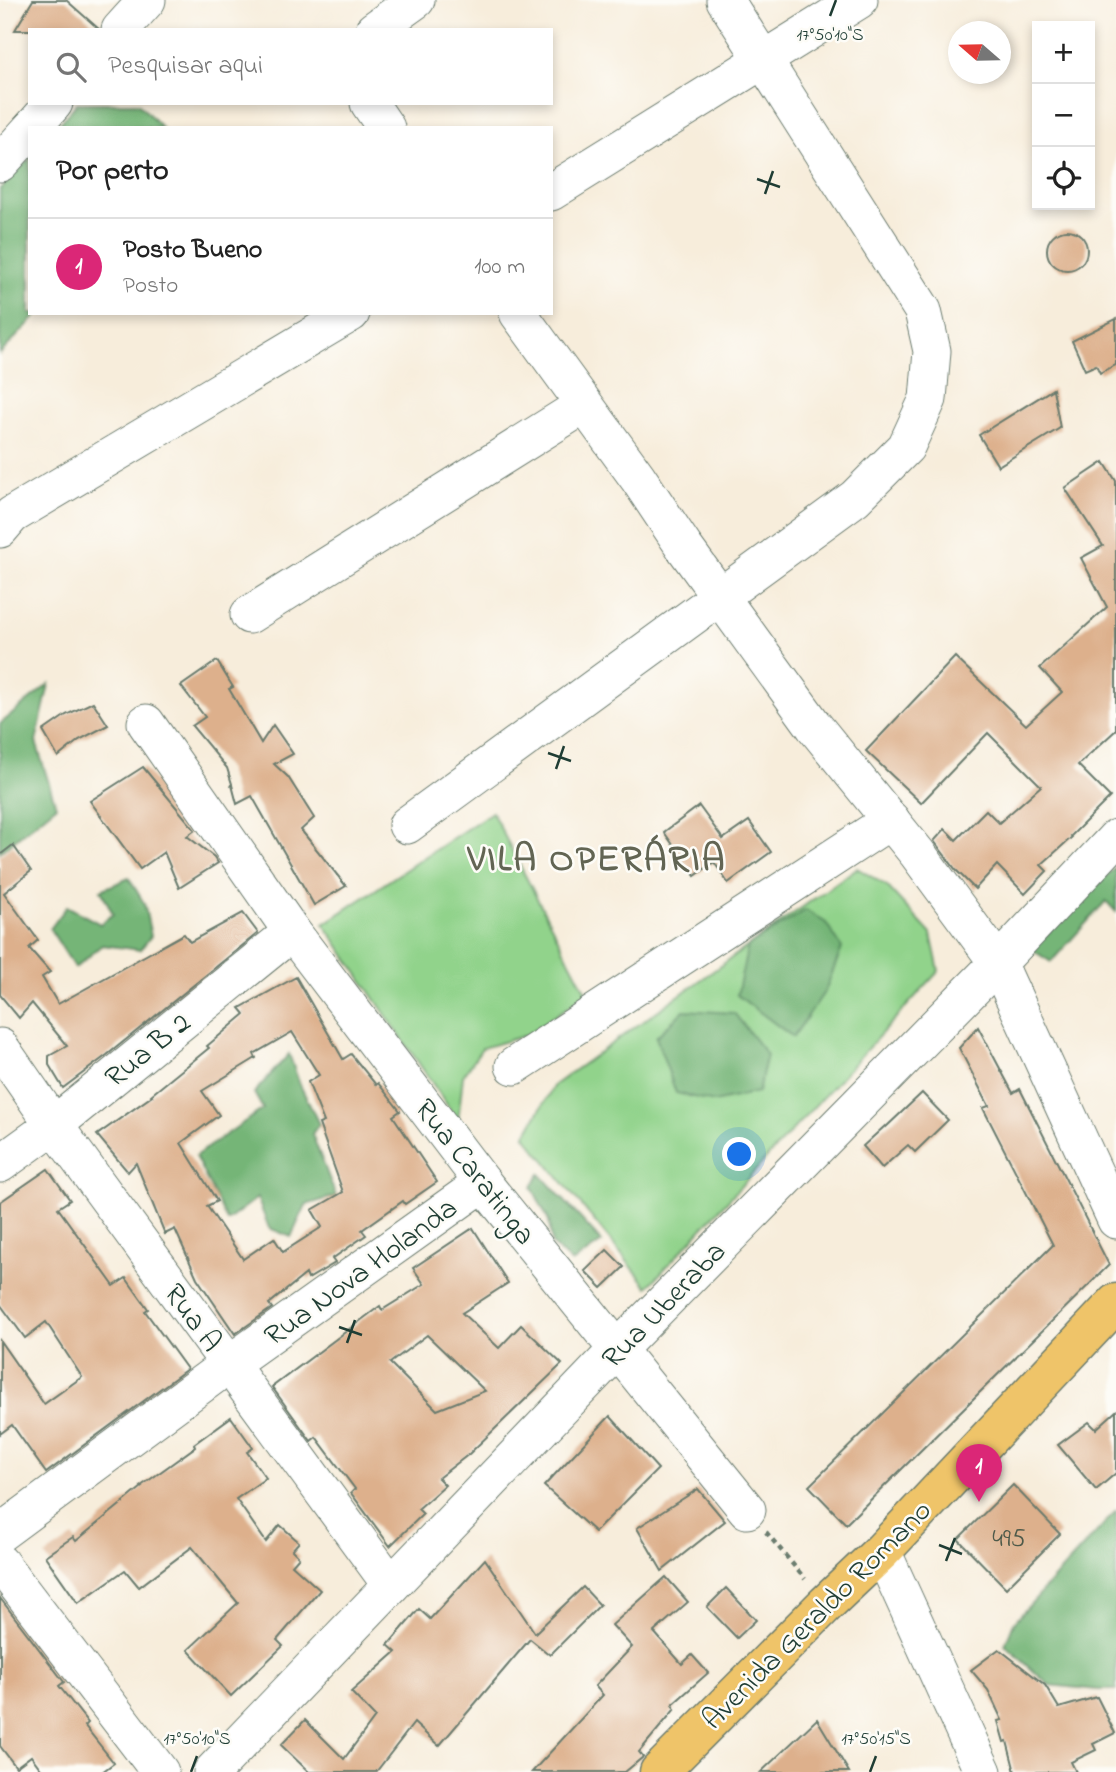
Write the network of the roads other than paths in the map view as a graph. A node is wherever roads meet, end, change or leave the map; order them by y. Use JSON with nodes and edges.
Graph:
{"nodes":[{"id":1,"x":147,"y":0,"type":"edge"},
{"id":2,"x":416,"y":0,"type":"edge"},
{"id":3,"x":725,"y":0,"type":"edge"},
{"id":4,"x":859,"y":0,"type":"edge"},
{"id":5,"x":122,"y":28,"type":"edge"},
{"id":6,"x":377,"y":28,"type":"edge"},
{"id":7,"x":763,"y":60,"type":"junction"},
{"id":8,"x":52,"y":105,"type":"edge"},
{"id":9,"x":370,"y":105,"type":"edge"},
{"id":10,"x":34,"y":126,"type":"edge"},
{"id":11,"x":385,"y":126,"type":"edge"},
{"id":12,"x":28,"y":132,"type":"edge"},
{"id":13,"x":0,"y":163,"type":"edge"},
{"id":14,"x":553,"y":191,"type":"edge"},
{"id":15,"x":348,"y":315,"type":"edge"},
{"id":16,"x":519,"y":315,"type":"edge"},
{"id":17,"x":584,"y":404,"type":"junction"},
{"id":18,"x":0,"y":529,"type":"edge"},
{"id":19,"x":720,"y":596,"type":"junction"},
{"id":20,"x":249,"y":615,"type":"dead end"},
{"id":21,"x":146,"y":723,"type":"dead end"},
{"id":22,"x":891,"y":820,"type":"junction"},
{"id":23,"x":407,"y":825,"type":"dead end"},
{"id":24,"x":1116,"y":838,"type":"edge"},
{"id":25,"x":292,"y":932,"type":"junction"},
{"id":26,"x":998,"y":963,"type":"junction"},
{"id":27,"x":0,"y":1047,"type":"edge"},
{"id":28,"x":514,"y":1066,"type":"dead end"},
{"id":29,"x":54,"y":1125,"type":"junction"},
{"id":30,"x":0,"y":1164,"type":"edge"},
{"id":31,"x":483,"y":1183,"type":"junction"},
{"id":32,"x":1116,"y":1220,"type":"edge"},
{"id":33,"x":1116,"y":1303,"type":"edge"},
{"id":34,"x":617,"y":1350,"type":"junction"},
{"id":35,"x":229,"y":1364,"type":"junction"},
{"id":36,"x":747,"y":1510,"type":"road end"},
{"id":37,"x":0,"y":1533,"type":"edge"},
{"id":38,"x":882,"y":1551,"type":"junction"},
{"id":39,"x":0,"y":1563,"type":"edge"},
{"id":40,"x":391,"y":1585,"type":"junction"},
{"id":41,"x":160,"y":1772,"type":"edge"},
{"id":42,"x":212,"y":1772,"type":"edge"},
{"id":43,"x":659,"y":1772,"type":"edge"},
{"id":44,"x":983,"y":1772,"type":"edge"}],
"edges":[{"from":1,"to":5,"type":"street"},
{"from":2,"to":6,"type":"street"},
{"from":3,"to":7,"type":"street"},
{"from":4,"to":7,"type":"street"},
{"from":7,"to":14,"type":"street"},
{"from":7,"to":19,"type":"street"},
{"from":8,"to":10,"type":"street"},
{"from":9,"to":11,"type":"street"},
{"from":12,"to":13,"type":"street"},
{"from":15,"to":18,"type":"street"},
{"from":16,"to":17,"type":"street"},
{"from":17,"to":19,"type":"street"},
{"from":17,"to":20,"type":"street"},
{"from":19,"to":22,"type":"street"},
{"from":19,"to":23,"type":"street"},
{"from":21,"to":25,"type":"street","name":"Rua Caratinga"},
{"from":22,"to":26,"type":"street"},
{"from":22,"to":28,"type":"street"},
{"from":24,"to":26,"type":"street","name":"Rua Uberaba"},
{"from":25,"to":29,"type":"street","name":"Rua B 2"},
{"from":25,"to":31,"type":"street","name":"Rua Caratinga"},
{"from":26,"to":32,"type":"street"},
{"from":26,"to":34,"type":"street","name":"Rua Uberaba"},
{"from":27,"to":29,"type":"street","name":"Rua A"},
{"from":29,"to":30,"type":"street","name":"Rua B 2"},
{"from":29,"to":35,"type":"street","name":"Rua A"},
{"from":31,"to":34,"type":"street","name":"Rua Caratinga"},
{"from":31,"to":35,"type":"street","name":"Rua Nova Holanda"},
{"from":33,"to":38,"type":"main road","name":"Avenida Geraldo Romano"},
{"from":34,"to":36,"type":"street","name":"Rua Caratinga"},
{"from":34,"to":40,"type":"street","name":"Rua Uberaba"},
{"from":35,"to":37,"type":"street","name":"Rua Nova Holanda"},
{"from":35,"to":40,"type":"street","name":"Rua A"},
{"from":38,"to":43,"type":"main road","name":"Avenida Geraldo Romano"},
{"from":38,"to":44,"type":"street"},
{"from":39,"to":41,"type":"street"},
{"from":40,"to":42,"type":"street","name":"Rua Uberaba"}]}
